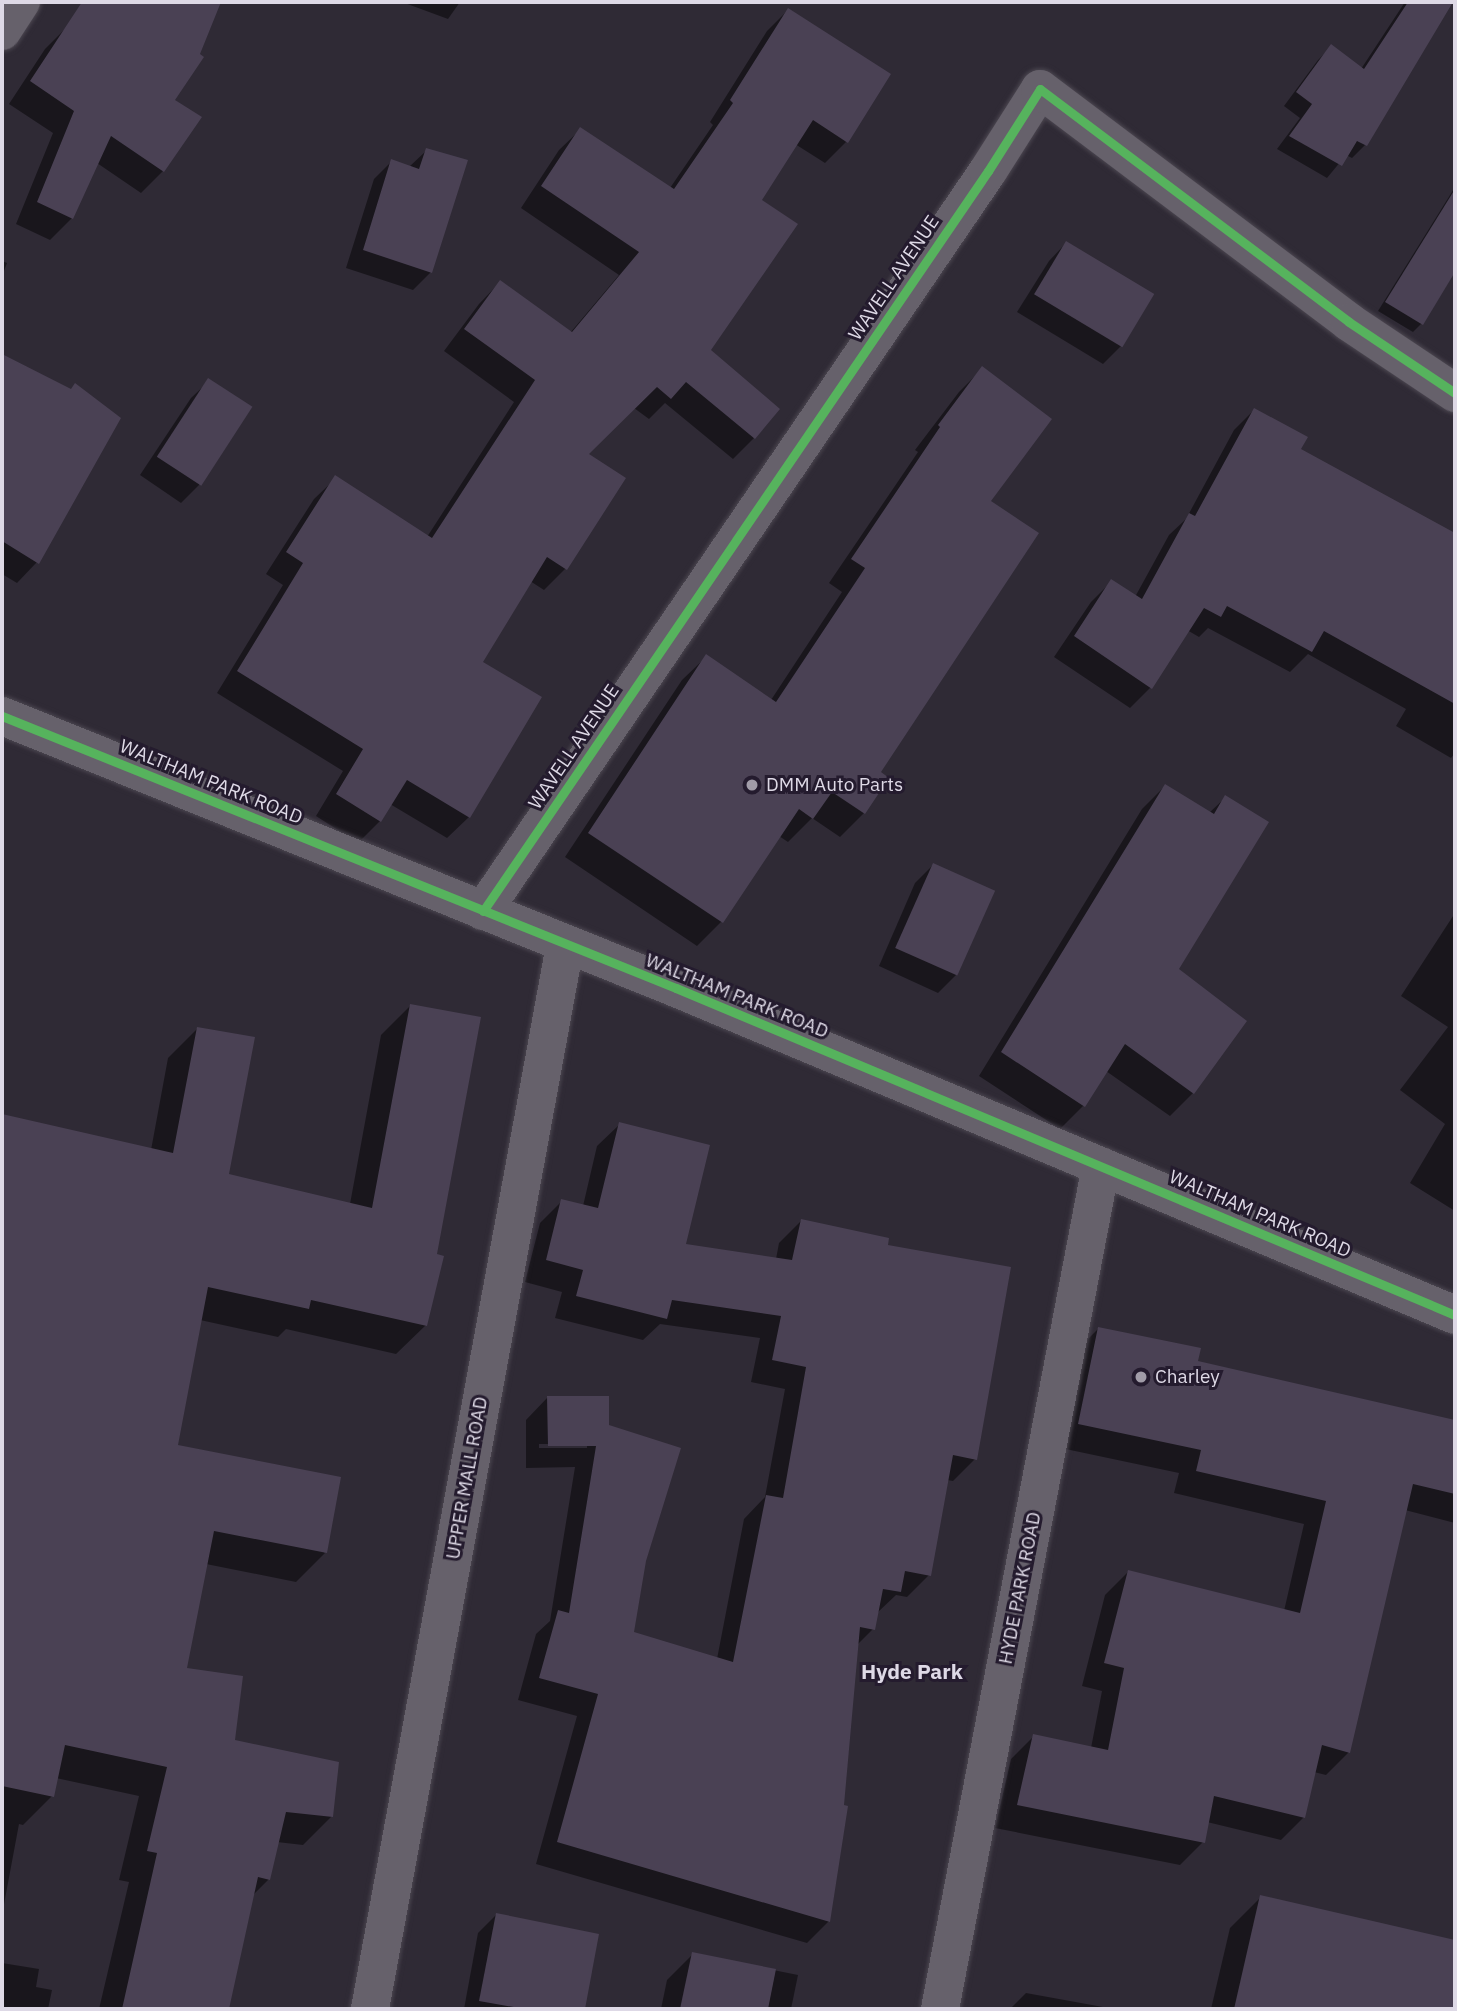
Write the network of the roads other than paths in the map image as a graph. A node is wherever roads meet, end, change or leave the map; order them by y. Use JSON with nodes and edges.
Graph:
{"nodes":[{"id":1,"x":21,"y":2,"type":"edge"},
{"id":2,"x":2,"y":32,"type":"edge"},
{"id":3,"x":1455,"y":393,"type":"edge"},
{"id":4,"x":2,"y":716,"type":"edge"},
{"id":5,"x":483,"y":911,"type":"junction"},
{"id":6,"x":565,"y":946,"type":"junction"},
{"id":7,"x":1101,"y":1166,"type":"junction"},
{"id":8,"x":1455,"y":1315,"type":"edge"},
{"id":9,"x":370,"y":2009,"type":"edge"},
{"id":10,"x":940,"y":2009,"type":"edge"}],
"edges":[{"from":1,"to":2,"type":"street"},
{"from":3,"to":5,"type":"street","name":"WAVELL AVENUE"},
{"from":4,"to":5,"type":"street","name":"WALTHAM PARK ROAD"},
{"from":5,"to":6,"type":"street","name":"WALTHAM PARK ROAD"},
{"from":6,"to":7,"type":"street","name":"WALTHAM PARK ROAD"},
{"from":6,"to":9,"type":"street","name":"UPPER MALL ROAD"},
{"from":7,"to":8,"type":"street","name":"WALTHAM PARK ROAD"},
{"from":7,"to":10,"type":"street","name":"HYDE PARK ROAD"}]}
